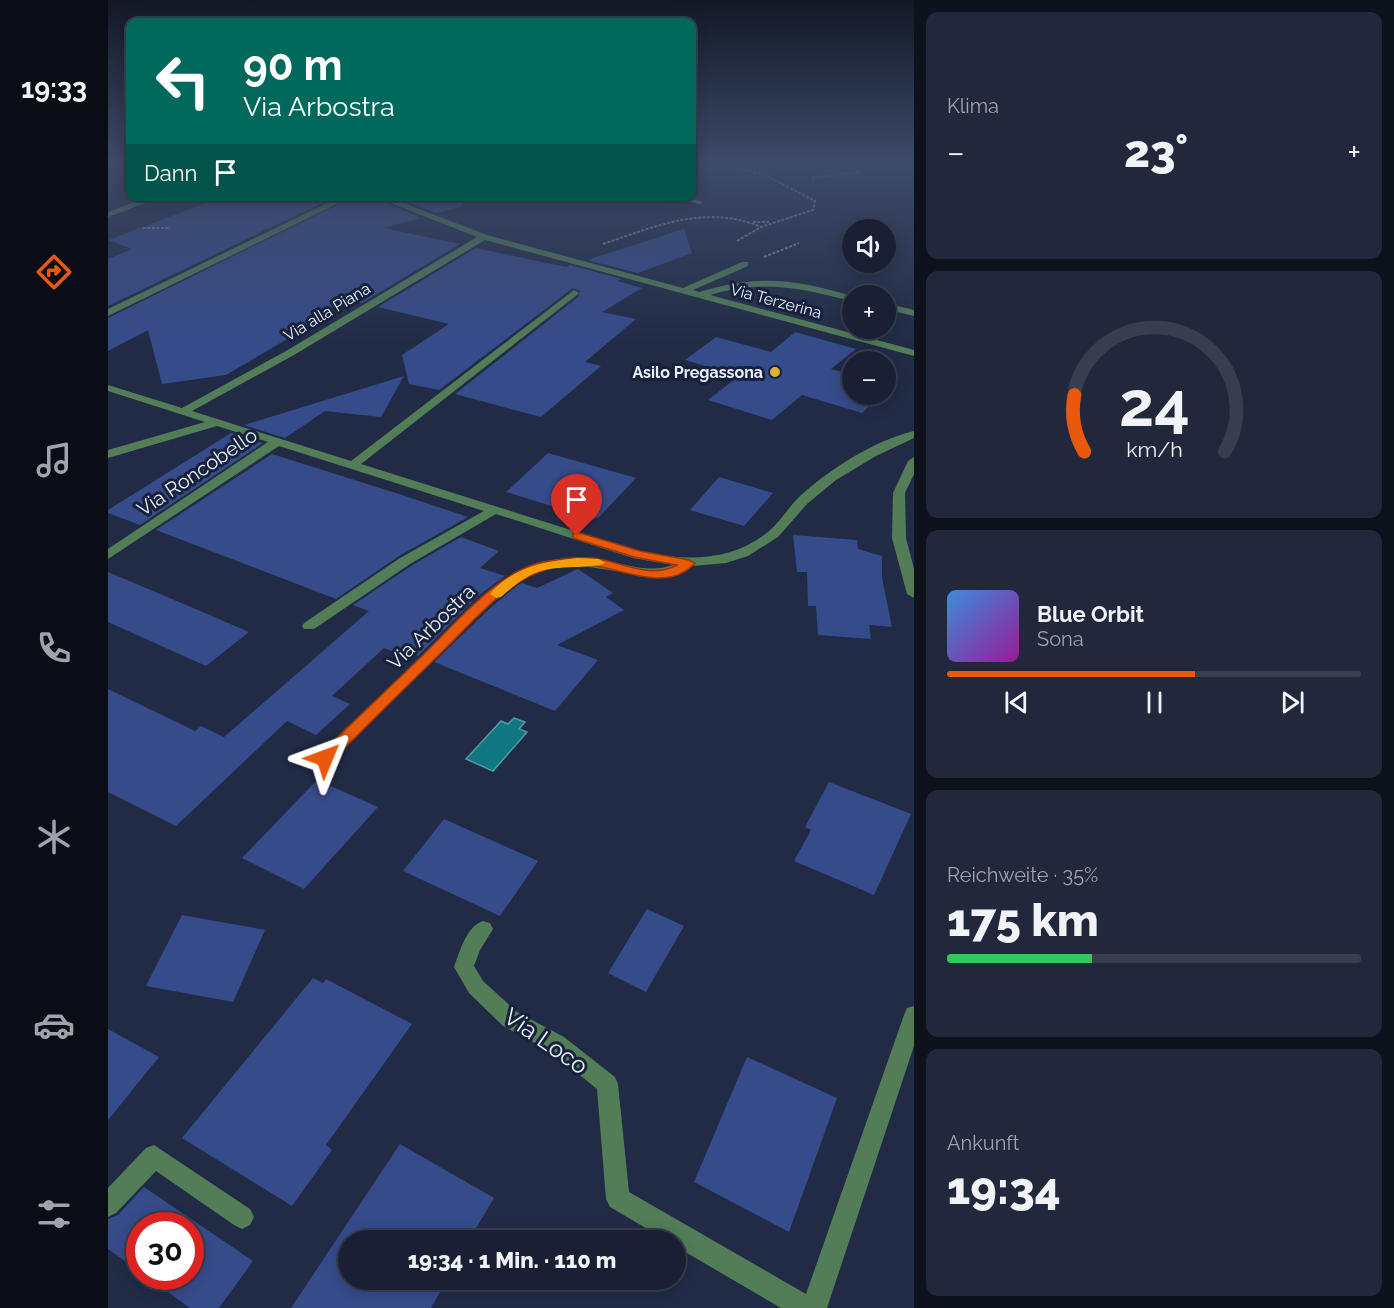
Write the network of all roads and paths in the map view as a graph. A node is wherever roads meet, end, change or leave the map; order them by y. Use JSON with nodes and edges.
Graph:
{"nodes":[{"id":1,"x":295,"y":222,"type":"edge"},
{"id":2,"x":445,"y":222,"type":"edge"},
{"id":3,"x":679,"y":222,"type":"edge"},
{"id":4,"x":138,"y":228,"type":"dead end"},
{"id":5,"x":169,"y":228,"type":"dead end"},
{"id":6,"x":484,"y":237,"type":"junction"},
{"id":7,"x":799,"y":243,"type":"dead end"},
{"id":8,"x":567,"y":260,"type":"junction"},
{"id":9,"x":745,"y":264,"type":"joint"},
{"id":10,"x":684,"y":291,"type":"junction"},
{"id":11,"x":574,"y":293,"type":"dead end"},
{"id":12,"x":842,"y":295,"type":"edge"},
{"id":13,"x":699,"y":296,"type":"junction"},
{"id":14,"x":896,"y":309,"type":"edge"},
{"id":15,"x":108,"y":313,"type":"edge"},
{"id":16,"x":914,"y":313,"type":"edge"},
{"id":17,"x":914,"y":353,"type":"edge"},
{"id":18,"x":108,"y":388,"type":"edge"},
{"id":19,"x":184,"y":411,"type":"junction"},
{"id":20,"x":218,"y":422,"type":"junction"},
{"id":21,"x":914,"y":434,"type":"edge"},
{"id":22,"x":278,"y":441,"type":"junction"},
{"id":23,"x":108,"y":454,"type":"edge"},
{"id":24,"x":914,"y":461,"type":"edge"},
{"id":25,"x":351,"y":466,"type":"junction"},
{"id":26,"x":495,"y":510,"type":"junction"},
{"id":27,"x":108,"y":555,"type":"edge"},
{"id":28,"x":689,"y":563,"type":"junction"},
{"id":29,"x":914,"y":594,"type":"edge"},
{"id":30,"x":309,"y":626,"type":"dead end"},
{"id":31,"x":325,"y":758,"type":"dead end"},
{"id":32,"x":483,"y":929,"type":"dead end"},
{"id":33,"x":914,"y":1015,"type":"edge"},
{"id":34,"x":108,"y":1204,"type":"edge"},
{"id":35,"x":242,"y":1217,"type":"dead end"},
{"id":36,"x":805,"y":1308,"type":"edge"},
{"id":37,"x":814,"y":1308,"type":"edge"}],
"edges":[{"from":1,"to":15,"type":"street"},
{"from":2,"to":6,"type":"street","name":"Via Terzerina"},
{"from":3,"to":8,"type":"path"},
{"from":4,"to":5,"type":"path"},
{"from":6,"to":8,"type":"street","name":"Via Terzerina"},
{"from":6,"to":19,"type":"street","name":"Via alla Piana"},
{"from":7,"to":9,"type":"path"},
{"from":8,"to":10,"type":"street","name":"Via Terzerina"},
{"from":9,"to":10,"type":"street"},
{"from":10,"to":13,"type":"street","name":"Via Terzerina"},
{"from":11,"to":25,"type":"street"},
{"from":12,"to":13,"type":"street","name":"Via Terzerina"},
{"from":13,"to":17,"type":"street","name":"Via Terzerina"},
{"from":14,"to":16,"type":"street"},
{"from":18,"to":19,"type":"street","name":"Via Arbostra"},
{"from":19,"to":20,"type":"street","name":"Via Arbostra"},
{"from":20,"to":22,"type":"street","name":"Via Arbostra"},
{"from":20,"to":23,"type":"street"},
{"from":21,"to":28,"type":"street","name":"Via Arbostra"},
{"from":22,"to":25,"type":"street","name":"Via Arbostra"},
{"from":22,"to":27,"type":"street","name":"Via Roncobello"},
{"from":24,"to":29,"type":"street"},
{"from":25,"to":26,"type":"street","name":"Via Arbostra"},
{"from":26,"to":28,"type":"street","name":"Via Arbostra"},
{"from":26,"to":30,"type":"street"},
{"from":28,"to":31,"type":"street","name":"Via Arbostra"},
{"from":32,"to":36,"type":"street","name":"Via Loco"},
{"from":33,"to":37,"type":"street"},
{"from":34,"to":35,"type":"street"}]}
